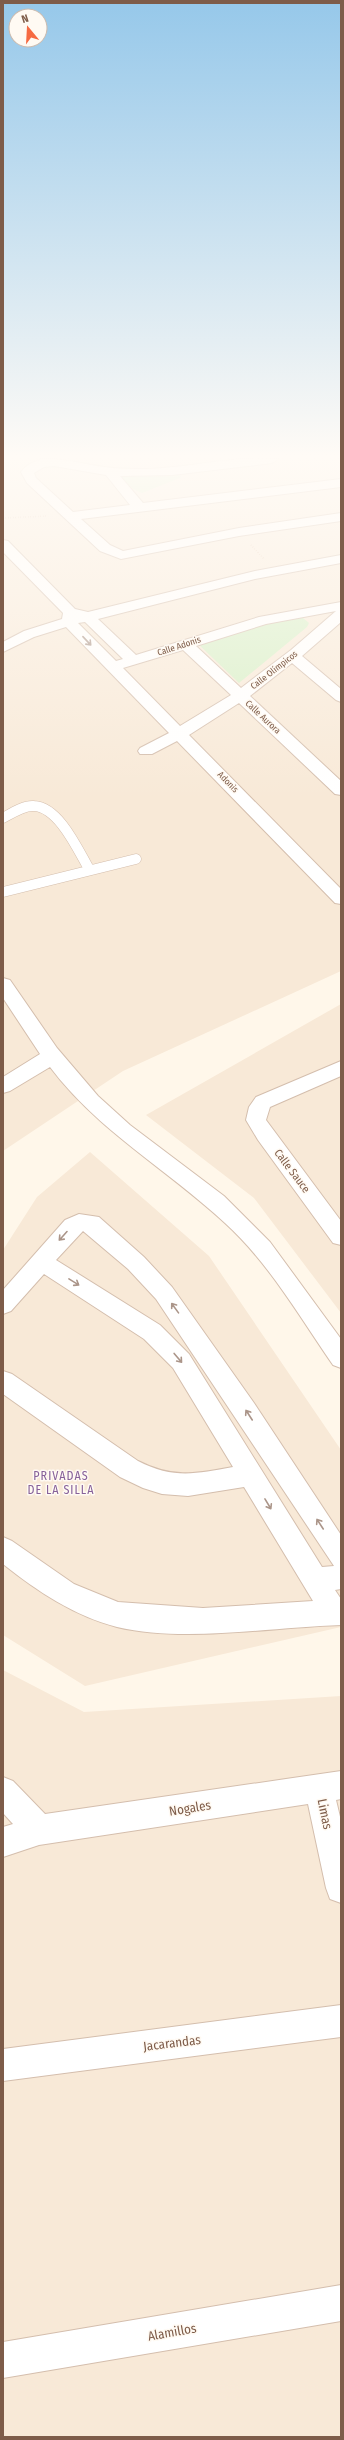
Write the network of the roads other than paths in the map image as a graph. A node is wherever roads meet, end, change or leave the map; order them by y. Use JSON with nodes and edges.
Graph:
{"nodes":[{"id":1,"x":29,"y":573,"type":"edge"},
{"id":2,"x":264,"y":573,"type":"edge"},
{"id":3,"x":339,"y":610,"type":"edge"},
{"id":4,"x":69,"y":617,"type":"junction"},
{"id":5,"x":88,"y":617,"type":"junction"},
{"id":6,"x":38,"y":632,"type":"junction"},
{"id":7,"x":186,"y":644,"type":"junction"},
{"id":8,"x":3,"y":648,"type":"edge"},
{"id":9,"x":293,"y":656,"type":"junction"},
{"id":10,"x":3,"y":658,"type":"edge"},
{"id":11,"x":133,"y":660,"type":"junction"},
{"id":12,"x":112,"y":667,"type":"junction"},
{"id":13,"x":241,"y":696,"type":"junction"},
{"id":14,"x":341,"y":697,"type":"edge"},
{"id":15,"x":182,"y":734,"type":"junction"},
{"id":16,"x":146,"y":752,"type":"dead end"},
{"id":17,"x":341,"y":790,"type":"edge"},
{"id":18,"x":3,"y":818,"type":"edge"},
{"id":19,"x":136,"y":858,"type":"dead end"},
{"id":20,"x":90,"y":869,"type":"junction"},
{"id":21,"x":3,"y":892,"type":"edge"},
{"id":22,"x":341,"y":899,"type":"edge"},
{"id":23,"x":3,"y":984,"type":"edge"},
{"id":24,"x":52,"y":1056,"type":"junction"},
{"id":25,"x":341,"y":1068,"type":"edge"},
{"id":26,"x":3,"y":1086,"type":"edge"},
{"id":27,"x":341,"y":1237,"type":"edge"},
{"id":28,"x":40,"y":1261,"type":"junction"},
{"id":29,"x":3,"y":1305,"type":"edge"},
{"id":30,"x":341,"y":1358,"type":"edge"},
{"id":31,"x":3,"y":1382,"type":"edge"},
{"id":32,"x":250,"y":1475,"type":"junction"},
{"id":33,"x":3,"y":1549,"type":"edge"},
{"id":34,"x":341,"y":1557,"type":"edge"},
{"id":35,"x":341,"y":1577,"type":"edge"},
{"id":36,"x":315,"y":1580,"type":"junction"},
{"id":37,"x":338,"y":1613,"type":"edge"},
{"id":38,"x":330,"y":1787,"type":"edge"},
{"id":39,"x":3,"y":1791,"type":"edge"},
{"id":40,"x":39,"y":1830,"type":"junction"},
{"id":41,"x":3,"y":1842,"type":"edge"},
{"id":42,"x":341,"y":1888,"type":"edge"},
{"id":43,"x":341,"y":2021,"type":"edge"},
{"id":44,"x":3,"y":2065,"type":"edge"},
{"id":45,"x":341,"y":2303,"type":"edge"},
{"id":46,"x":3,"y":2360,"type":"edge"}],
"edges":[{"from":1,"to":4,"type":"street","name":"Adonis"},
{"from":2,"to":5,"type":"street"},
{"from":3,"to":7,"type":"street","name":"Calle Adonis"},
{"from":3,"to":9,"type":"street","name":"Calle Olímpicos"},
{"from":4,"to":5,"type":"street"},
{"from":4,"to":6,"type":"street"},
{"from":4,"to":12,"type":"street","name":"Adonis","one_way":true},
{"from":5,"to":11,"type":"street"},
{"from":6,"to":8,"type":"street"},
{"from":6,"to":10,"type":"street"},
{"from":7,"to":11,"type":"street","name":"Calle Adonis"},
{"from":7,"to":13,"type":"street","name":"Calle Aurora"},
{"from":9,"to":13,"type":"street","name":"Calle Olímpicos"},
{"from":9,"to":14,"type":"street"},
{"from":11,"to":12,"type":"street","name":"Calle Adonis"},
{"from":12,"to":15,"type":"street","name":"Adonis"},
{"from":13,"to":15,"type":"street","name":"Calle Olímpicos"},
{"from":13,"to":17,"type":"street","name":"Calle Aurora"},
{"from":15,"to":16,"type":"street","name":"Calle Olímpicos"},
{"from":15,"to":22,"type":"street","name":"Adonis"},
{"from":18,"to":20,"type":"lane"},
{"from":19,"to":20,"type":"lane"},
{"from":20,"to":21,"type":"lane"},
{"from":23,"to":24,"type":"street"},
{"from":24,"to":26,"type":"street"},
{"from":24,"to":30,"type":"street"},
{"from":25,"to":27,"type":"street","name":"Calle Sauce"},
{"from":28,"to":29,"type":"street"},
{"from":28,"to":32,"type":"street","one_way":true},
{"from":34,"to":28,"type":"street","one_way":true},
{"from":31,"to":32,"type":"street"},
{"from":32,"to":36,"type":"street","one_way":true},
{"from":33,"to":37,"type":"street"},
{"from":35,"to":36,"type":"street"},
{"from":36,"to":37,"type":"street"},
{"from":38,"to":40,"type":"street","name":"Nogales"},
{"from":38,"to":42,"type":"street","name":"Limas"},
{"from":39,"to":40,"type":"street"},
{"from":40,"to":41,"type":"street","name":"Nogales"},
{"from":43,"to":44,"type":"street","name":"Jacarandas"},
{"from":45,"to":46,"type":"street","name":"Alamillos"}]}
